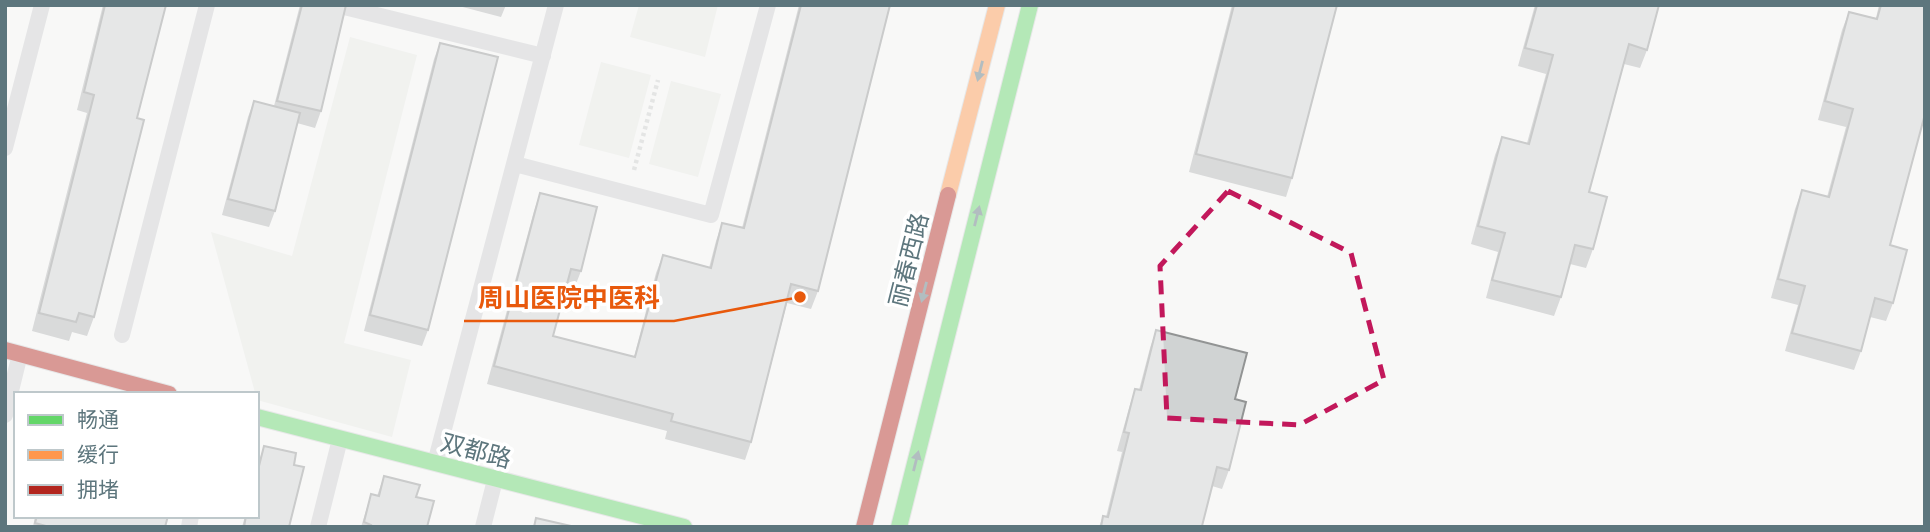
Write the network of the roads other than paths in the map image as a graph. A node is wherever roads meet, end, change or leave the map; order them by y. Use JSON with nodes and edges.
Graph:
{"nodes":[{"id":1,"x":42,"y":5,"type":"edge"},
{"id":2,"x":207,"y":5,"type":"edge"},
{"id":3,"x":336,"y":5,"type":"edge"},
{"id":4,"x":409,"y":5,"type":"edge"},
{"id":5,"x":556,"y":5,"type":"edge"},
{"id":6,"x":768,"y":5,"type":"edge"},
{"id":7,"x":997,"y":5,"type":"edge"},
{"id":8,"x":1030,"y":5,"type":"edge"},
{"id":9,"x":405,"y":22,"type":"junction"},
{"id":10,"x":543,"y":56,"type":"junction"},
{"id":11,"x":5,"y":148,"type":"edge"},
{"id":12,"x":515,"y":164,"type":"junction"},
{"id":13,"x":122,"y":335,"type":"dead end"},
{"id":14,"x":13,"y":352,"type":"edge"},
{"id":15,"x":162,"y":392,"type":"edge"},
{"id":16,"x":5,"y":415,"type":"edge"},
{"id":17,"x":259,"y":418,"type":"edge"},
{"id":18,"x":340,"y":439,"type":"junction"},
{"id":19,"x":435,"y":464,"type":"junction"},
{"id":20,"x":495,"y":480,"type":"junction"},
{"id":21,"x":318,"y":527,"type":"edge"},
{"id":22,"x":484,"y":527,"type":"edge"},
{"id":23,"x":684,"y":527,"type":"edge"},
{"id":24,"x":864,"y":527,"type":"edge"},
{"id":25,"x":899,"y":527,"type":"edge"}],
"edges":[{"from":1,"to":11,"type":"lane"},
{"from":2,"to":13,"type":"lane"},
{"from":3,"to":9,"type":"lane"},
{"from":4,"to":9,"type":"lane"},
{"from":5,"to":10,"type":"lane"},
{"from":6,"to":12,"type":"lane"},
{"from":7,"to":24,"type":"main road","name":"丽春西路","one_way":true},
{"from":25,"to":8,"type":"main road","one_way":true},
{"from":9,"to":10,"type":"lane"},
{"from":10,"to":12,"type":"lane"},
{"from":12,"to":19,"type":"lane"},
{"from":14,"to":15,"type":"main road"},
{"from":14,"to":16,"type":"lane"},
{"from":17,"to":18,"type":"main road","name":"双都路"},
{"from":18,"to":19,"type":"main road","name":"双都路"},
{"from":18,"to":21,"type":"lane"},
{"from":19,"to":20,"type":"main road","name":"双都路"},
{"from":20,"to":22,"type":"lane"},
{"from":20,"to":23,"type":"main road","name":"双都路"}]}
